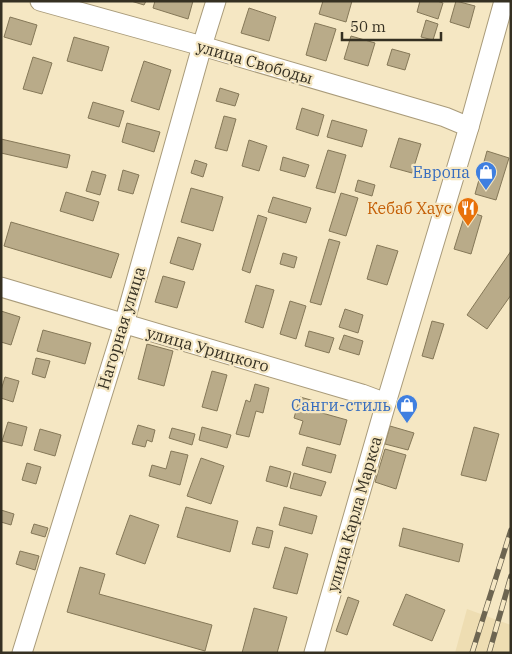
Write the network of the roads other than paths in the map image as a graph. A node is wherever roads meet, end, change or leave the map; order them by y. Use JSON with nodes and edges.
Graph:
{"nodes":[{"id":1,"x":40,"y":1,"type":"edge"},
{"id":2,"x":216,"y":1,"type":"edge"},
{"id":3,"x":504,"y":1,"type":"edge"},
{"id":4,"x":202,"y":46,"type":"junction"},
{"id":5,"x":469,"y":127,"type":"junction"},
{"id":6,"x":1,"y":287,"type":"edge"},
{"id":7,"x":124,"y":324,"type":"junction"},
{"id":8,"x":386,"y":403,"type":"junction"},
{"id":9,"x":22,"y":653,"type":"edge"},
{"id":10,"x":314,"y":653,"type":"edge"}],
"edges":[{"from":1,"to":4,"type":"street","name":"улица Свободы"},
{"from":2,"to":4,"type":"street","name":"Нагорная улица"},
{"from":3,"to":5,"type":"street","name":"улица Карла Маркса"},
{"from":4,"to":5,"type":"street","name":"улица Свободы"},
{"from":4,"to":7,"type":"street","name":"Нагорная улица"},
{"from":5,"to":8,"type":"street","name":"улица Карла Маркса"},
{"from":6,"to":7,"type":"street","name":"улица Урицкого"},
{"from":7,"to":8,"type":"street","name":"улица Урицкого"},
{"from":7,"to":9,"type":"street","name":"Нагорная улица"},
{"from":8,"to":10,"type":"street","name":"улица Карла Маркса"}]}
